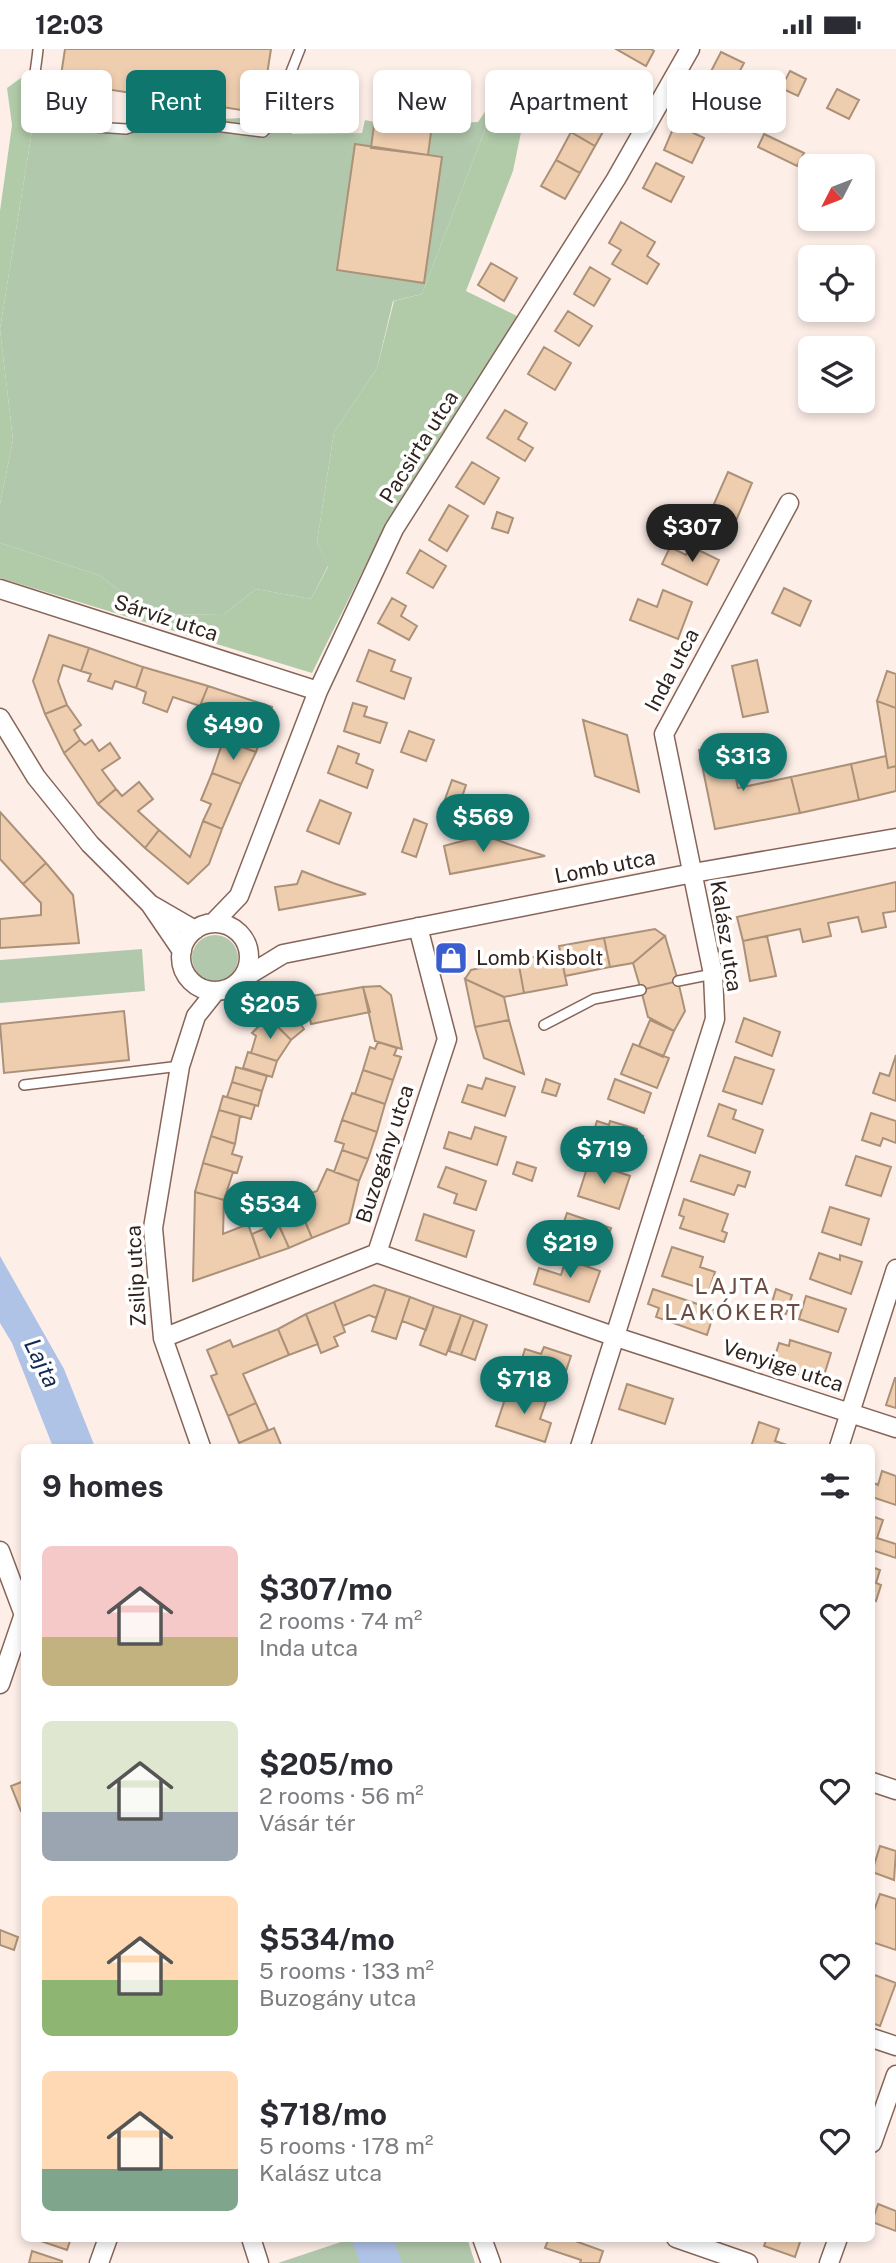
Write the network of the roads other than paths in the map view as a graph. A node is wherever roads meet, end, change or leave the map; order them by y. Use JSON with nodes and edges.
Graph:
{"nodes":[{"id":1,"x":38,"y":49,"type":"edge"},
{"id":2,"x":300,"y":49,"type":"edge"},
{"id":3,"x":691,"y":49,"type":"edge"},
{"id":4,"x":789,"y":503,"type":"dead end"},
{"id":5,"x":0,"y":589,"type":"edge"},
{"id":6,"x":318,"y":691,"type":"junction"},
{"id":7,"x":0,"y":718,"type":"edge"},
{"id":8,"x":896,"y":838,"type":"edge"},
{"id":9,"x":693,"y":873,"type":"junction"},
{"id":10,"x":239,"y":896,"type":"junction"},
{"id":11,"x":150,"y":904,"type":"junction"},
{"id":12,"x":214,"y":922,"type":"junction"},
{"id":13,"x":418,"y":927,"type":"junction"},
{"id":14,"x":195,"y":930,"type":"junction"},
{"id":15,"x":243,"y":938,"type":"junction"},
{"id":16,"x":182,"y":951,"type":"junction"},
{"id":17,"x":283,"y":954,"type":"junction"},
{"id":18,"x":713,"y":974,"type":"junction"},
{"id":19,"x":192,"y":981,"type":"junction"},
{"id":20,"x":239,"y":981,"type":"junction"},
{"id":21,"x":678,"y":981,"type":"dead end"},
{"id":22,"x":640,"y":990,"type":"dead end"},
{"id":23,"x":216,"y":991,"type":"junction"},
{"id":24,"x":196,"y":1016,"type":"junction"},
{"id":25,"x":544,"y":1025,"type":"dead end"},
{"id":26,"x":180,"y":1066,"type":"junction"},
{"id":27,"x":23,"y":1085,"type":"dead end"},
{"id":28,"x":377,"y":1253,"type":"junction"},
{"id":29,"x":896,"y":1269,"type":"edge"},
{"id":30,"x":616,"y":1336,"type":"junction"},
{"id":31,"x":163,"y":1338,"type":"junction"},
{"id":32,"x":850,"y":1411,"type":"junction"},
{"id":33,"x":896,"y":1428,"type":"edge"},
{"id":34,"x":200,"y":1444,"type":"edge"},
{"id":35,"x":581,"y":1444,"type":"edge"},
{"id":36,"x":840,"y":1444,"type":"edge"},
{"id":37,"x":0,"y":1551,"type":"edge"},
{"id":38,"x":21,"y":1607,"type":"edge"},
{"id":39,"x":21,"y":1624,"type":"edge"},
{"id":40,"x":0,"y":1684,"type":"edge"},
{"id":41,"x":875,"y":1783,"type":"edge"},
{"id":42,"x":896,"y":1790,"type":"edge"},
{"id":43,"x":875,"y":2039,"type":"edge"},
{"id":44,"x":896,"y":2046,"type":"edge"},
{"id":45,"x":896,"y":2074,"type":"edge"},
{"id":46,"x":875,"y":2134,"type":"edge"},
{"id":47,"x":107,"y":2242,"type":"edge"},
{"id":48,"x":252,"y":2242,"type":"edge"},
{"id":49,"x":483,"y":2242,"type":"edge"},
{"id":50,"x":688,"y":2242,"type":"edge"},
{"id":51,"x":837,"y":2242,"type":"edge"},
{"id":52,"x":99,"y":2263,"type":"edge"},
{"id":53,"x":259,"y":2263,"type":"edge"},
{"id":54,"x":491,"y":2263,"type":"edge"},
{"id":55,"x":748,"y":2263,"type":"edge"},
{"id":56,"x":829,"y":2263,"type":"edge"}],
"edges":[{"from":1,"to":2,"type":"lane"},
{"from":3,"to":6,"type":"street","name":"Pacsirta utca"},
{"from":4,"to":9,"type":"street","name":"Inda utca"},
{"from":5,"to":6,"type":"street","name":"Sárvíz utca"},
{"from":6,"to":10,"type":"street","name":"Pacsirta utca"},
{"from":7,"to":11,"type":"street"},
{"from":8,"to":9,"type":"street","name":"Lomb utca"},
{"from":9,"to":13,"type":"street","name":"Lomb utca"},
{"from":9,"to":18,"type":"street","name":"Kalász utca"},
{"from":10,"to":12,"type":"street"},
{"from":10,"to":15,"type":"street"},
{"from":11,"to":14,"type":"street"},
{"from":11,"to":16,"type":"street"},
{"from":12,"to":14,"type":"street"},
{"from":12,"to":15,"type":"street"},
{"from":13,"to":17,"type":"street","name":"Lomb utca"},
{"from":13,"to":28,"type":"street","name":"Buzogány utca"},
{"from":14,"to":16,"type":"street"},
{"from":15,"to":17,"type":"street"},
{"from":15,"to":20,"type":"street"},
{"from":16,"to":19,"type":"street"},
{"from":17,"to":20,"type":"street"},
{"from":18,"to":21,"type":"lane"},
{"from":18,"to":30,"type":"street","name":"Kalász utca"},
{"from":19,"to":23,"type":"street"},
{"from":19,"to":24,"type":"street"},
{"from":20,"to":23,"type":"street"},
{"from":22,"to":25,"type":"lane"},
{"from":23,"to":24,"type":"street"},
{"from":24,"to":26,"type":"street","name":"Zsilip utca"},
{"from":26,"to":27,"type":"lane"},
{"from":26,"to":31,"type":"street","name":"Zsilip utca"},
{"from":28,"to":30,"type":"street","name":"Venyige utca"},
{"from":28,"to":31,"type":"street","name":"Buzogány utca"},
{"from":29,"to":32,"type":"street"},
{"from":30,"to":32,"type":"street","name":"Venyige utca"},
{"from":30,"to":35,"type":"street","name":"Kalász utca"},
{"from":31,"to":34,"type":"street","name":"Zsilip utca"},
{"from":32,"to":33,"type":"street","name":"Venyige utca"},
{"from":32,"to":36,"type":"street"},
{"from":37,"to":38,"type":"street"},
{"from":39,"to":40,"type":"street"},
{"from":41,"to":42,"type":"street"},
{"from":43,"to":44,"type":"street"},
{"from":45,"to":46,"type":"street"},
{"from":47,"to":52,"type":"street"},
{"from":48,"to":53,"type":"street"},
{"from":49,"to":54,"type":"street"},
{"from":50,"to":55,"type":"street"},
{"from":51,"to":56,"type":"street"}]}
